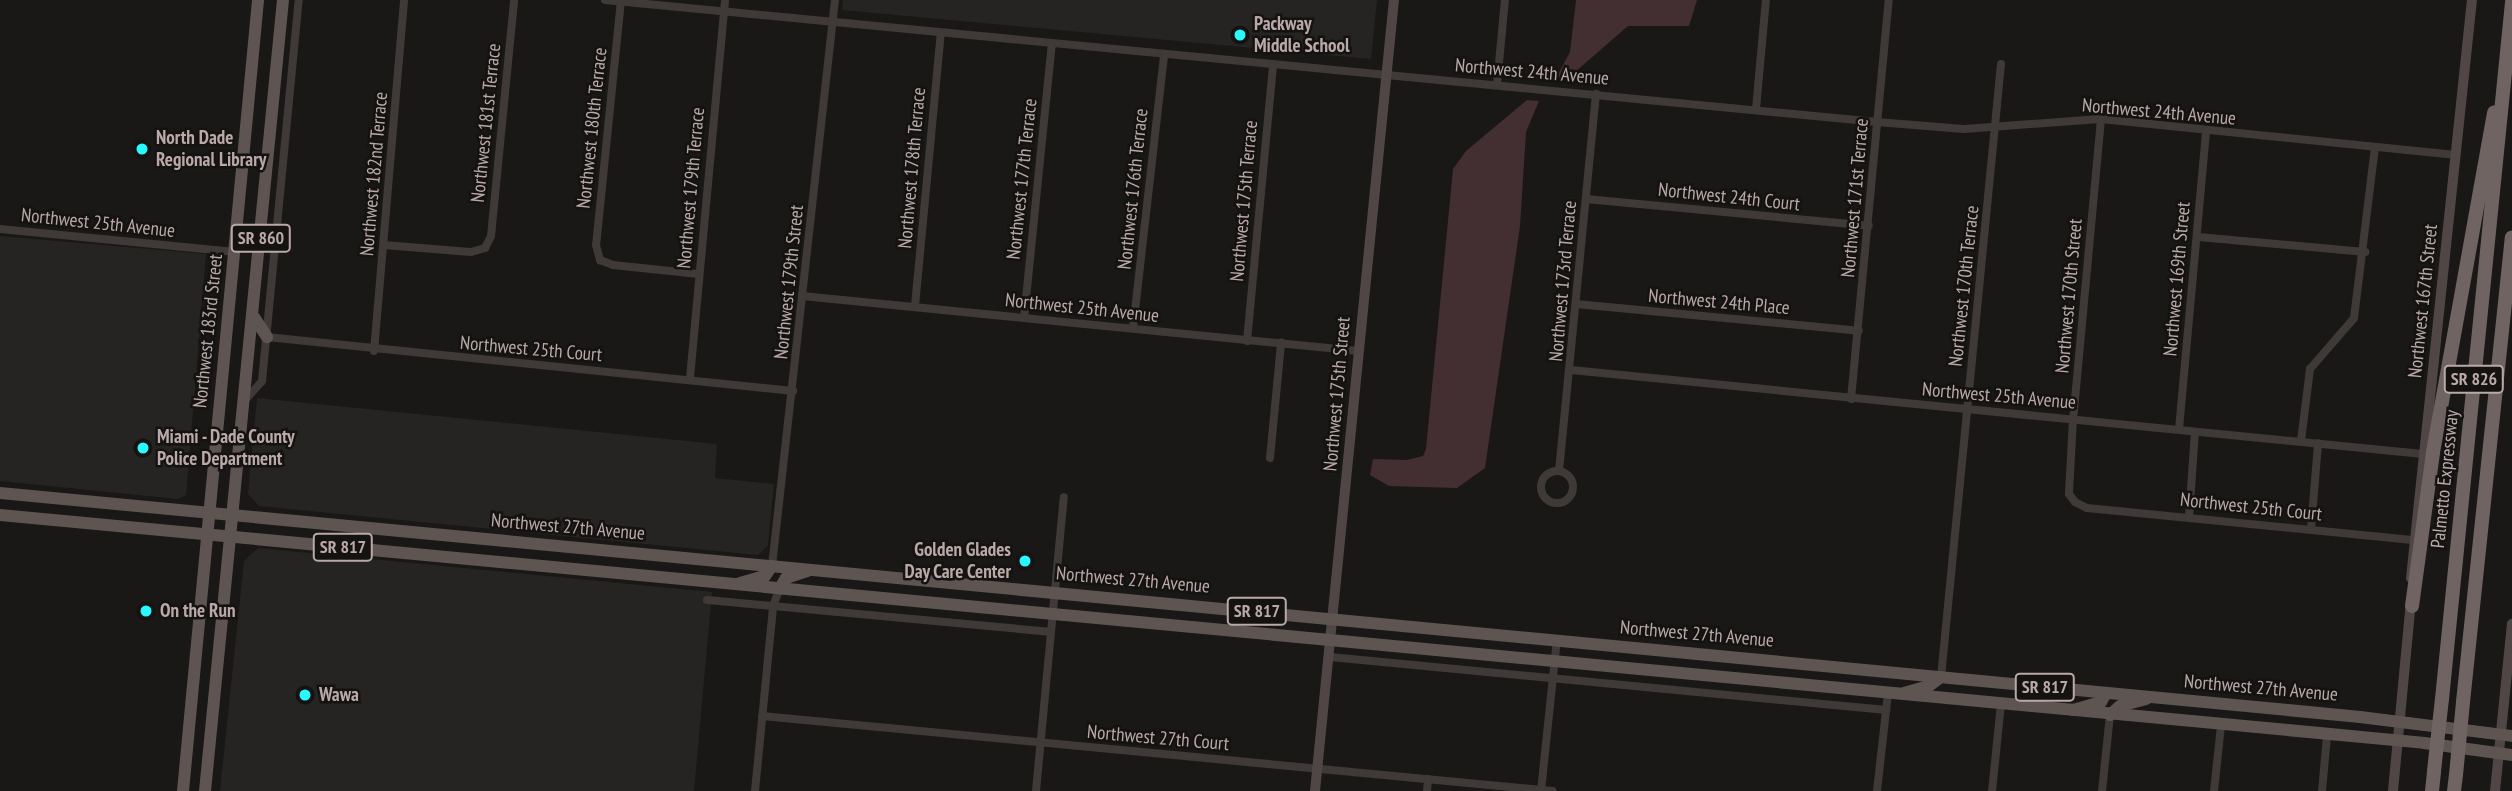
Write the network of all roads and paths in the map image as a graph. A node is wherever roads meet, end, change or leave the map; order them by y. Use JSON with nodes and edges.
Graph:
{"nodes":[{"id":1,"x":258,"y":0,"type":"edge"},
{"id":2,"x":299,"y":0,"type":"edge"},
{"id":3,"x":404,"y":0,"type":"edge"},
{"id":4,"x":514,"y":0,"type":"edge"},
{"id":5,"x":605,"y":0,"type":"edge"},
{"id":6,"x":725,"y":0,"type":"edge"},
{"id":7,"x":835,"y":0,"type":"edge"},
{"id":8,"x":1394,"y":0,"type":"edge"},
{"id":9,"x":1506,"y":0,"type":"edge"},
{"id":10,"x":1766,"y":0,"type":"edge"},
{"id":11,"x":1889,"y":0,"type":"edge"},
{"id":12,"x":2472,"y":0,"type":"edge"},
{"id":13,"x":620,"y":1,"type":"edge"},
{"id":14,"x":282,"y":2,"type":"edge"},
{"id":15,"x":2512,"y":3,"type":"edge"},
{"id":16,"x":724,"y":12,"type":"junction"},
{"id":17,"x":833,"y":23,"type":"junction"},
{"id":18,"x":941,"y":33,"type":"junction"},
{"id":19,"x":1052,"y":44,"type":"junction"},
{"id":20,"x":1164,"y":54,"type":"junction"},
{"id":21,"x":2507,"y":59,"type":"junction"},
{"id":22,"x":1273,"y":64,"type":"junction"},
{"id":23,"x":2001,"y":64,"type":"dead end"},
{"id":24,"x":1387,"y":75,"type":"junction"},
{"id":25,"x":1497,"y":84,"type":"junction"},
{"id":26,"x":1596,"y":94,"type":"junction"},
{"id":27,"x":1756,"y":109,"type":"junction"},
{"id":28,"x":2101,"y":119,"type":"junction"},
{"id":29,"x":1877,"y":122,"type":"junction"},
{"id":30,"x":1996,"y":124,"type":"junction"},
{"id":31,"x":2206,"y":131,"type":"junction"},
{"id":32,"x":2375,"y":147,"type":"junction"},
{"id":33,"x":2456,"y":155,"type":"junction"},
{"id":34,"x":1586,"y":199,"type":"junction"},
{"id":35,"x":1868,"y":226,"type":"junction"},
{"id":36,"x":0,"y":229,"type":"edge"},
{"id":37,"x":2198,"y":237,"type":"junction"},
{"id":38,"x":2512,"y":239,"type":"edge"},
{"id":39,"x":384,"y":245,"type":"junction"},
{"id":40,"x":235,"y":252,"type":"junction"},
{"id":41,"x":2364,"y":252,"type":"junction"},
{"id":42,"x":699,"y":274,"type":"junction"},
{"id":43,"x":803,"y":296,"type":"junction"},
{"id":44,"x":1576,"y":304,"type":"junction"},
{"id":45,"x":915,"y":306,"type":"junction"},
{"id":46,"x":254,"y":316,"type":"junction"},
{"id":47,"x":1024,"y":318,"type":"junction"},
{"id":48,"x":1133,"y":328,"type":"junction"},
{"id":49,"x":1859,"y":331,"type":"junction"},
{"id":50,"x":267,"y":337,"type":"junction"},
{"id":51,"x":1247,"y":341,"type":"junction"},
{"id":52,"x":1280,"y":344,"type":"junction"},
{"id":53,"x":374,"y":351,"type":"junction"},
{"id":54,"x":1358,"y":351,"type":"junction"},
{"id":55,"x":1571,"y":370,"type":"junction"},
{"id":56,"x":690,"y":378,"type":"junction"},
{"id":57,"x":793,"y":391,"type":"junction"},
{"id":58,"x":246,"y":399,"type":"junction"},
{"id":59,"x":1851,"y":399,"type":"junction"},
{"id":60,"x":1967,"y":409,"type":"junction"},
{"id":61,"x":2073,"y":419,"type":"junction"},
{"id":62,"x":2179,"y":429,"type":"junction"},
{"id":63,"x":2195,"y":432,"type":"junction"},
{"id":64,"x":2301,"y":441,"type":"junction"},
{"id":65,"x":2318,"y":443,"type":"junction"},
{"id":66,"x":2423,"y":454,"type":"junction"},
{"id":67,"x":1270,"y":458,"type":"dead end"},
{"id":68,"x":1559,"y":471,"type":"dead end"},
{"id":69,"x":0,"y":493,"type":"edge"},
{"id":70,"x":1064,"y":497,"type":"dead end"},
{"id":71,"x":2087,"y":508,"type":"joint"},
{"id":72,"x":210,"y":513,"type":"junction"},
{"id":73,"x":0,"y":515,"type":"edge"},
{"id":74,"x":235,"y":516,"type":"junction"},
{"id":75,"x":2189,"y":517,"type":"junction"},
{"id":76,"x":2311,"y":529,"type":"junction"},
{"id":77,"x":207,"y":536,"type":"junction"},
{"id":78,"x":232,"y":537,"type":"junction"},
{"id":79,"x":2412,"y":540,"type":"junction"},
{"id":80,"x":545,"y":544,"type":"junction"},
{"id":81,"x":543,"y":566,"type":"junction"},
{"id":82,"x":772,"y":566,"type":"junction"},
{"id":83,"x":812,"y":570,"type":"junction"},
{"id":84,"x":737,"y":584,"type":"junction"},
{"id":85,"x":780,"y":588,"type":"junction"},
{"id":86,"x":1055,"y":593,"type":"junction"},
{"id":87,"x":707,"y":600,"type":"dead end"},
{"id":88,"x":773,"y":606,"type":"junction"},
{"id":89,"x":2412,"y":606,"type":"junction"},
{"id":90,"x":1052,"y":613,"type":"junction"},
{"id":91,"x":1335,"y":619,"type":"junction"},
{"id":92,"x":2512,"y":624,"type":"edge"},
{"id":93,"x":1050,"y":632,"type":"junction"},
{"id":94,"x":1557,"y":640,"type":"junction"},
{"id":95,"x":1332,"y":641,"type":"junction"},
{"id":96,"x":1330,"y":657,"type":"junction"},
{"id":97,"x":1748,"y":659,"type":"junction"},
{"id":98,"x":1555,"y":662,"type":"junction"},
{"id":99,"x":1941,"y":677,"type":"junction"},
{"id":100,"x":1553,"y":678,"type":"junction"},
{"id":101,"x":1746,"y":680,"type":"junction"},
{"id":102,"x":2106,"y":693,"type":"junction"},
{"id":103,"x":1894,"y":694,"type":"junction"},
{"id":104,"x":2150,"y":698,"type":"junction"},
{"id":105,"x":2001,"y":704,"type":"junction"},
{"id":106,"x":1886,"y":710,"type":"junction"},
{"id":107,"x":2070,"y":711,"type":"junction"},
{"id":108,"x":2110,"y":715,"type":"junction"},
{"id":109,"x":762,"y":716,"type":"junction"},
{"id":110,"x":2401,"y":721,"type":"junction"},
{"id":111,"x":2221,"y":725,"type":"junction"},
{"id":112,"x":2506,"y":735,"type":"edge"},
{"id":113,"x":2328,"y":736,"type":"junction"},
{"id":114,"x":2399,"y":742,"type":"junction"},
{"id":115,"x":1040,"y":743,"type":"junction"},
{"id":116,"x":2505,"y":755,"type":"edge"},
{"id":117,"x":1317,"y":769,"type":"junction"},
{"id":118,"x":1428,"y":779,"type":"junction"},
{"id":119,"x":183,"y":791,"type":"edge"},
{"id":120,"x":205,"y":791,"type":"edge"},
{"id":121,"x":755,"y":791,"type":"edge"},
{"id":122,"x":1036,"y":791,"type":"edge"},
{"id":123,"x":1315,"y":791,"type":"edge"},
{"id":124,"x":1427,"y":791,"type":"edge"},
{"id":125,"x":1541,"y":791,"type":"edge"},
{"id":126,"x":1552,"y":791,"type":"edge"},
{"id":127,"x":1877,"y":791,"type":"edge"},
{"id":128,"x":1992,"y":791,"type":"edge"},
{"id":129,"x":2102,"y":791,"type":"edge"},
{"id":130,"x":2214,"y":791,"type":"edge"},
{"id":131,"x":2322,"y":791,"type":"edge"},
{"id":132,"x":2393,"y":791,"type":"edge"},
{"id":133,"x":2432,"y":791,"type":"edge"},
{"id":134,"x":2454,"y":791,"type":"edge"},
{"id":135,"x":2495,"y":791,"type":"edge"}],
"edges":[{"from":1,"to":40,"type":"main road","name":"Northwest 183rd Street","number":"SR 860"},
{"from":2,"to":50,"type":"street"},
{"from":3,"to":39,"type":"street","name":"Northwest 182nd Terrace"},
{"from":4,"to":39,"type":"street","name":"Northwest 181st Terrace"},
{"from":5,"to":13,"type":"street","name":"Northwest 24th Avenue"},
{"from":6,"to":16,"type":"street","name":"Northwest 179th Terrace"},
{"from":7,"to":17,"type":"street","name":"Northwest 179th Street"},
{"from":8,"to":24,"type":"street","name":"Northwest 175th Street"},
{"from":9,"to":25,"type":"street"},
{"from":10,"to":27,"type":"street"},
{"from":11,"to":29,"type":"street","name":"Northwest 171st Terrace"},
{"from":12,"to":33,"type":"street","name":"Northwest 167th Street"},
{"from":13,"to":16,"type":"street","name":"Northwest 24th Avenue"},
{"from":13,"to":42,"type":"street","name":"Northwest 180th Terrace"},
{"from":14,"to":46,"type":"main road","number":"SR 860"},
{"from":15,"to":21,"type":"highway","name":"Palmetto Expressway","number":"SR 826"},
{"from":16,"to":17,"type":"street","name":"Northwest 24th Avenue"},
{"from":16,"to":42,"type":"street","name":"Northwest 179th Terrace"},
{"from":17,"to":18,"type":"street","name":"Northwest 24th Avenue"},
{"from":17,"to":43,"type":"street","name":"Northwest 179th Street"},
{"from":18,"to":19,"type":"street","name":"Northwest 24th Avenue"},
{"from":18,"to":45,"type":"street","name":"Northwest 178th Terrace"},
{"from":19,"to":20,"type":"street","name":"Northwest 24th Avenue"},
{"from":19,"to":47,"type":"street","name":"Northwest 177th Terrace"},
{"from":20,"to":22,"type":"street","name":"Northwest 24th Avenue"},
{"from":20,"to":48,"type":"street","name":"Northwest 176th Terrace"},
{"from":21,"to":89,"type":"highway"},
{"from":21,"to":133,"type":"highway","name":"Palmetto Expressway","number":"SR 826","bridge":true},
{"from":22,"to":24,"type":"street","name":"Northwest 24th Avenue"},
{"from":22,"to":51,"type":"street","name":"Northwest 175th Terrace"},
{"from":23,"to":30,"type":"street","name":"Northwest 170th Terrace"},
{"from":24,"to":25,"type":"street","name":"Northwest 24th Avenue"},
{"from":24,"to":54,"type":"street","name":"Northwest 175th Street"},
{"from":25,"to":26,"type":"street","name":"Northwest 24th Avenue"},
{"from":26,"to":27,"type":"street","name":"Northwest 24th Avenue"},
{"from":26,"to":34,"type":"street","name":"Northwest 173rd Terrace"},
{"from":27,"to":29,"type":"street","name":"Northwest 24th Avenue"},
{"from":28,"to":30,"type":"street","name":"Northwest 24th Avenue"},
{"from":28,"to":31,"type":"street","name":"Northwest 24th Avenue"},
{"from":28,"to":61,"type":"street","name":"Northwest 170th Street"},
{"from":29,"to":30,"type":"street","name":"Northwest 24th Avenue"},
{"from":29,"to":35,"type":"street","name":"Northwest 171st Terrace"},
{"from":30,"to":60,"type":"street","name":"Northwest 170th Terrace"},
{"from":31,"to":32,"type":"street","name":"Northwest 24th Avenue"},
{"from":31,"to":37,"type":"street","name":"Northwest 169th Street"},
{"from":32,"to":33,"type":"street","name":"Northwest 24th Avenue"},
{"from":32,"to":41,"type":"street"},
{"from":33,"to":66,"type":"street","name":"Northwest 167th Street"},
{"from":34,"to":35,"type":"street","name":"Northwest 24th Court"},
{"from":34,"to":44,"type":"street","name":"Northwest 173rd Terrace"},
{"from":35,"to":49,"type":"street","name":"Northwest 171st Terrace"},
{"from":36,"to":40,"type":"street","name":"Northwest 25th Avenue"},
{"from":37,"to":41,"type":"street"},
{"from":37,"to":62,"type":"street","name":"Northwest 169th Street"},
{"from":38,"to":134,"type":"highway","number":"SR 826","bridge":true},
{"from":39,"to":53,"type":"street","name":"Northwest 182nd Terrace"},
{"from":40,"to":72,"type":"main road","name":"Northwest 183rd Street","number":"SR 860"},
{"from":41,"to":64,"type":"street"},
{"from":42,"to":56,"type":"street","name":"Northwest 179th Terrace"},
{"from":43,"to":45,"type":"street","name":"Northwest 25th Avenue"},
{"from":43,"to":57,"type":"street","name":"Northwest 179th Street"},
{"from":44,"to":49,"type":"street","name":"Northwest 24th Place"},
{"from":44,"to":55,"type":"street","name":"Northwest 173rd Terrace"},
{"from":45,"to":47,"type":"street","name":"Northwest 25th Avenue"},
{"from":46,"to":50,"type":"main road"},
{"from":46,"to":58,"type":"main road","number":"SR 860"},
{"from":47,"to":48,"type":"street","name":"Northwest 25th Avenue"},
{"from":48,"to":51,"type":"street","name":"Northwest 25th Avenue"},
{"from":49,"to":59,"type":"street","name":"Northwest 171st Terrace"},
{"from":50,"to":53,"type":"street","name":"Northwest 25th Court"},
{"from":50,"to":58,"type":"street"},
{"from":51,"to":52,"type":"street","name":"Northwest 25th Avenue"},
{"from":52,"to":54,"type":"street","name":"Northwest 25th Avenue"},
{"from":52,"to":67,"type":"street"},
{"from":53,"to":56,"type":"street","name":"Northwest 25th Court"},
{"from":54,"to":91,"type":"street","name":"Northwest 175th Street"},
{"from":55,"to":59,"type":"street","name":"Northwest 25th Avenue"},
{"from":55,"to":68,"type":"street","name":"Northwest 173rd Terrace"},
{"from":56,"to":57,"type":"street","name":"Northwest 25th Court"},
{"from":57,"to":82,"type":"street","name":"Northwest 179th Street"},
{"from":58,"to":74,"type":"main road","number":"SR 860"},
{"from":59,"to":60,"type":"street","name":"Northwest 25th Avenue"},
{"from":60,"to":61,"type":"street","name":"Northwest 25th Avenue"},
{"from":60,"to":99,"type":"street","name":"Northwest 170th Terrace"},
{"from":61,"to":62,"type":"street","name":"Northwest 25th Avenue"},
{"from":61,"to":71,"type":"street","name":"Northwest 170th Street"},
{"from":62,"to":63,"type":"street","name":"Northwest 25th Avenue"},
{"from":63,"to":64,"type":"street","name":"Northwest 25th Avenue"},
{"from":63,"to":75,"type":"street"},
{"from":64,"to":65,"type":"street","name":"Northwest 25th Avenue"},
{"from":65,"to":66,"type":"street","name":"Northwest 25th Avenue"},
{"from":65,"to":76,"type":"street"},
{"from":66,"to":79,"type":"street","name":"Northwest 167th Street"},
{"from":69,"to":72,"type":"main road","name":"Northwest 27th Avenue","number":"SR 817"},
{"from":70,"to":86,"type":"street"},
{"from":71,"to":75,"type":"street","name":"Northwest 25th Court"},
{"from":72,"to":74,"type":"main road","name":"Northwest 27th Avenue","number":"SR 817"},
{"from":72,"to":77,"type":"main road","name":"Northwest 183rd Street","number":"SR 860"},
{"from":73,"to":77,"type":"main road","name":"Northwest 27th Avenue","number":"SR 817"},
{"from":74,"to":78,"type":"main road","number":"SR 860"},
{"from":74,"to":80,"type":"main road","name":"Northwest 27th Avenue","number":"SR 817"},
{"from":75,"to":76,"type":"street","name":"Northwest 25th Court"},
{"from":76,"to":79,"type":"street","name":"Northwest 25th Court"},
{"from":77,"to":78,"type":"main road","name":"Northwest 27th Avenue","number":"SR 817"},
{"from":77,"to":119,"type":"main road","name":"Northwest 183rd Street","number":"SR 860"},
{"from":78,"to":81,"type":"main road","name":"Northwest 27th Avenue","number":"SR 817"},
{"from":78,"to":120,"type":"main road","number":"SR 860"},
{"from":79,"to":89,"type":"street","name":"Northwest 167th Street"},
{"from":80,"to":81,"type":"main road"},
{"from":80,"to":82,"type":"main road","name":"Northwest 27th Avenue","number":"SR 817"},
{"from":81,"to":84,"type":"main road","name":"Northwest 27th Avenue","number":"SR 817"},
{"from":82,"to":83,"type":"main road","name":"Northwest 27th Avenue","number":"SR 817"},
{"from":82,"to":84,"type":"main road"},
{"from":83,"to":85,"type":"main road"},
{"from":83,"to":86,"type":"main road","name":"Northwest 27th Avenue","number":"SR 817"},
{"from":84,"to":85,"type":"main road","name":"Northwest 27th Avenue","number":"SR 817"},
{"from":85,"to":88,"type":"street"},
{"from":85,"to":90,"type":"main road","name":"Northwest 27th Avenue","number":"SR 817"},
{"from":86,"to":90,"type":"street"},
{"from":86,"to":91,"type":"main road","name":"Northwest 27th Avenue","number":"SR 817"},
{"from":87,"to":88,"type":"street"},
{"from":88,"to":93,"type":"street"},
{"from":88,"to":109,"type":"street"},
{"from":89,"to":110,"type":"street","name":"Northwest 167th Street"},
{"from":90,"to":93,"type":"street"},
{"from":90,"to":95,"type":"main road","name":"Northwest 27th Avenue","number":"SR 817"},
{"from":91,"to":94,"type":"main road","name":"Northwest 27th Avenue","number":"SR 817"},
{"from":91,"to":95,"type":"street","name":"Northwest 175th Street"},
{"from":92,"to":112,"type":"street"},
{"from":93,"to":115,"type":"street"},
{"from":94,"to":97,"type":"main road","name":"Northwest 27th Avenue","number":"SR 817"},
{"from":94,"to":98,"type":"street"},
{"from":95,"to":96,"type":"street","name":"Northwest 175th Street"},
{"from":95,"to":98,"type":"main road","name":"Northwest 27th Avenue","number":"SR 817"},
{"from":96,"to":100,"type":"street"},
{"from":96,"to":117,"type":"street","name":"Northwest 175th Street"},
{"from":97,"to":99,"type":"main road","name":"Northwest 27th Avenue","number":"SR 817"},
{"from":97,"to":101,"type":"main road"},
{"from":98,"to":100,"type":"street"},
{"from":98,"to":101,"type":"main road","name":"Northwest 27th Avenue","number":"SR 817"},
{"from":99,"to":102,"type":"main road","name":"Northwest 27th Avenue","number":"SR 817"},
{"from":99,"to":103,"type":"main road"},
{"from":100,"to":106,"type":"street"},
{"from":100,"to":125,"type":"street"},
{"from":101,"to":103,"type":"main road","name":"Northwest 27th Avenue","number":"SR 817"},
{"from":102,"to":104,"type":"main road","name":"Northwest 27th Avenue","number":"SR 817"},
{"from":102,"to":107,"type":"main road"},
{"from":103,"to":105,"type":"main road","name":"Northwest 27th Avenue","number":"SR 817"},
{"from":103,"to":106,"type":"street"},
{"from":104,"to":108,"type":"main road"},
{"from":104,"to":110,"type":"main road","name":"Northwest 27th Avenue","number":"SR 817"},
{"from":105,"to":107,"type":"main road","name":"Northwest 27th Avenue","number":"SR 817"},
{"from":105,"to":128,"type":"street"},
{"from":106,"to":127,"type":"street"},
{"from":107,"to":108,"type":"main road","name":"Northwest 27th Avenue","number":"SR 817"},
{"from":108,"to":111,"type":"main road","name":"Northwest 27th Avenue","number":"SR 817"},
{"from":108,"to":129,"type":"street"},
{"from":109,"to":115,"type":"street","name":"Northwest 27th Court"},
{"from":109,"to":121,"type":"street"},
{"from":110,"to":112,"type":"main road","name":"Northwest 27th Avenue","number":"SR 817"},
{"from":110,"to":114,"type":"street","name":"Northwest 167th Street"},
{"from":111,"to":113,"type":"main road","name":"Northwest 27th Avenue","number":"SR 817"},
{"from":111,"to":130,"type":"street"},
{"from":112,"to":116,"type":"street"},
{"from":113,"to":114,"type":"main road","name":"Northwest 27th Avenue","number":"SR 817"},
{"from":113,"to":131,"type":"street"},
{"from":114,"to":116,"type":"main road","name":"Northwest 27th Avenue","number":"SR 817"},
{"from":114,"to":132,"type":"street"},
{"from":115,"to":117,"type":"street","name":"Northwest 27th Court"},
{"from":115,"to":122,"type":"street"},
{"from":116,"to":135,"type":"street"},
{"from":117,"to":118,"type":"street","name":"Northwest 27th Court"},
{"from":117,"to":123,"type":"street","name":"Northwest 175th Street"},
{"from":118,"to":124,"type":"street"},
{"from":118,"to":125,"type":"street","name":"Northwest 27th Court"},
{"from":125,"to":126,"type":"street","name":"Northwest 27th Court"}]}
